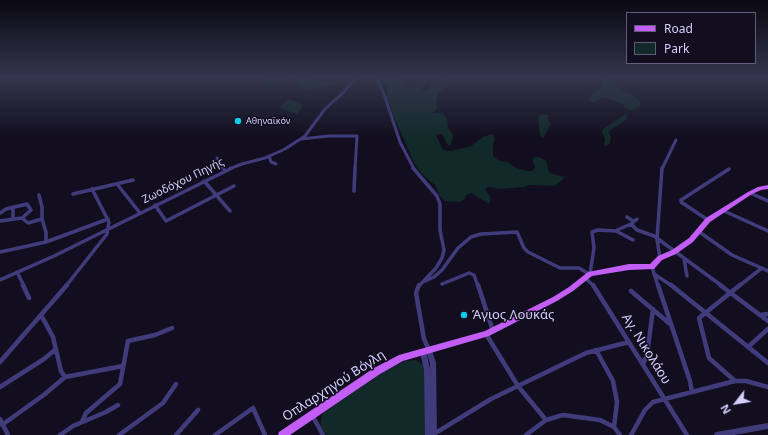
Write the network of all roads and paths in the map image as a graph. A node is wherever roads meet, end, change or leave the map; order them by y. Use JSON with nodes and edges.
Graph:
{"nodes":[{"id":1,"x":338,"y":97,"type":"edge"},
{"id":2,"x":385,"y":97,"type":"edge"},
{"id":3,"x":301,"y":139,"type":"junction"},
{"id":4,"x":676,"y":140,"type":"dead end"},
{"id":5,"x":269,"y":156,"type":"junction"},
{"id":6,"x":217,"y":158,"type":"dead end"},
{"id":7,"x":276,"y":164,"type":"dead end"},
{"id":8,"x":730,"y":169,"type":"dead end"},
{"id":9,"x":225,"y":171,"type":"junction"},
{"id":10,"x":133,"y":180,"type":"dead end"},
{"id":11,"x":204,"y":181,"type":"junction"},
{"id":12,"x":117,"y":184,"type":"junction"},
{"id":13,"x":234,"y":186,"type":"dead end"},
{"id":14,"x":768,"y":187,"type":"edge"},
{"id":15,"x":92,"y":189,"type":"junction"},
{"id":16,"x":354,"y":191,"type":"dead end"},
{"id":17,"x":750,"y":193,"type":"junction"},
{"id":18,"x":73,"y":194,"type":"dead end"},
{"id":19,"x":39,"y":195,"type":"dead end"},
{"id":20,"x":217,"y":195,"type":"junction"},
{"id":21,"x":768,"y":201,"type":"edge"},
{"id":22,"x":155,"y":205,"type":"junction"},
{"id":23,"x":13,"y":207,"type":"junction"},
{"id":24,"x":230,"y":211,"type":"dead end"},
{"id":25,"x":724,"y":211,"type":"junction"},
{"id":26,"x":0,"y":213,"type":"edge"},
{"id":27,"x":140,"y":213,"type":"junction"},
{"id":28,"x":626,"y":217,"type":"dead end"},
{"id":29,"x":22,"y":218,"type":"junction"},
{"id":30,"x":13,"y":219,"type":"junction"},
{"id":31,"x":42,"y":219,"type":"junction"},
{"id":32,"x":108,"y":219,"type":"junction"},
{"id":33,"x":637,"y":219,"type":"dead end"},
{"id":34,"x":708,"y":220,"type":"junction"},
{"id":35,"x":0,"y":221,"type":"edge"},
{"id":36,"x":632,"y":223,"type":"junction"},
{"id":37,"x":110,"y":228,"type":"junction"},
{"id":38,"x":768,"y":230,"type":"edge"},
{"id":39,"x":616,"y":231,"type":"junction"},
{"id":40,"x":698,"y":231,"type":"junction"},
{"id":41,"x":657,"y":239,"type":"junction"},
{"id":42,"x":633,"y":240,"type":"dead end"},
{"id":43,"x":46,"y":242,"type":"junction"},
{"id":44,"x":0,"y":252,"type":"edge"},
{"id":45,"x":674,"y":252,"type":"junction"},
{"id":46,"x":660,"y":258,"type":"junction"},
{"id":47,"x":684,"y":259,"type":"junction"},
{"id":48,"x":762,"y":268,"type":"junction"},
{"id":49,"x":653,"y":271,"type":"junction"},
{"id":50,"x":768,"y":271,"type":"edge"},
{"id":51,"x":17,"y":272,"type":"junction"},
{"id":52,"x":588,"y":275,"type":"junction"},
{"id":53,"x":687,"y":276,"type":"dead end"},
{"id":54,"x":0,"y":280,"type":"edge"},
{"id":55,"x":424,"y":281,"type":"junction"},
{"id":56,"x":442,"y":284,"type":"dead end"},
{"id":57,"x":631,"y":290,"type":"dead end"},
{"id":58,"x":731,"y":294,"type":"junction"},
{"id":59,"x":29,"y":298,"type":"dead end"},
{"id":60,"x":653,"y":309,"type":"junction"},
{"id":61,"x":706,"y":314,"type":"junction"},
{"id":62,"x":768,"y":314,"type":"edge"},
{"id":63,"x":41,"y":315,"type":"junction"},
{"id":64,"x":760,"y":315,"type":"junction"},
{"id":65,"x":768,"y":321,"type":"edge"},
{"id":66,"x":670,"y":324,"type":"junction"},
{"id":67,"x":172,"y":328,"type":"dead end"},
{"id":68,"x":768,"y":329,"type":"edge"},
{"id":69,"x":490,"y":333,"type":"junction"},
{"id":70,"x":630,"y":342,"type":"junction"},
{"id":71,"x":748,"y":347,"type":"junction"},
{"id":72,"x":56,"y":349,"type":"junction"},
{"id":73,"x":596,"y":350,"type":"junction"},
{"id":74,"x":426,"y":352,"type":"junction"},
{"id":75,"x":0,"y":362,"type":"edge"},
{"id":76,"x":768,"y":363,"type":"edge"},
{"id":77,"x":643,"y":364,"type":"junction"},
{"id":78,"x":123,"y":366,"type":"junction"},
{"id":79,"x":65,"y":377,"type":"junction"},
{"id":80,"x":735,"y":381,"type":"junction"},
{"id":81,"x":176,"y":384,"type":"dead end"},
{"id":82,"x":518,"y":386,"type":"junction"},
{"id":83,"x":0,"y":387,"type":"edge"},
{"id":84,"x":768,"y":387,"type":"edge"},
{"id":85,"x":692,"y":392,"type":"junction"},
{"id":86,"x":665,"y":399,"type":"junction"},
{"id":87,"x":118,"y":405,"type":"dead end"},
{"id":88,"x":198,"y":410,"type":"dead end"},
{"id":89,"x":312,"y":414,"type":"junction"},
{"id":90,"x":0,"y":419,"type":"edge"},
{"id":91,"x":546,"y":420,"type":"junction"},
{"id":92,"x":82,"y":422,"type":"junction"},
{"id":93,"x":2,"y":425,"type":"junction"},
{"id":94,"x":768,"y":426,"type":"edge"},
{"id":95,"x":614,"y":427,"type":"junction"},
{"id":96,"x":8,"y":435,"type":"edge"},
{"id":97,"x":60,"y":435,"type":"edge"},
{"id":98,"x":119,"y":435,"type":"edge"},
{"id":99,"x":176,"y":435,"type":"edge"},
{"id":100,"x":216,"y":435,"type":"edge"},
{"id":101,"x":265,"y":435,"type":"edge"},
{"id":102,"x":282,"y":435,"type":"edge"},
{"id":103,"x":323,"y":435,"type":"edge"},
{"id":104,"x":432,"y":435,"type":"edge"},
{"id":105,"x":526,"y":435,"type":"edge"},
{"id":106,"x":620,"y":435,"type":"edge"},
{"id":107,"x":631,"y":435,"type":"edge"},
{"id":108,"x":687,"y":435,"type":"edge"},
{"id":109,"x":717,"y":435,"type":"edge"}],
"edges":[{"from":1,"to":3,"type":"street","name":"Ζωοδόχου Πηγής"},
{"from":2,"to":55,"type":"street"},
{"from":3,"to":5,"type":"street","name":"Ζωοδόχου Πηγής"},
{"from":3,"to":16,"type":"street"},
{"from":4,"to":41,"type":"street"},
{"from":5,"to":7,"type":"street"},
{"from":5,"to":9,"type":"street","name":"Ζωοδόχου Πηγής"},
{"from":6,"to":9,"type":"street"},
{"from":8,"to":34,"type":"street"},
{"from":9,"to":11,"type":"street","name":"Ζωοδόχου Πηγής"},
{"from":10,"to":12,"type":"street"},
{"from":11,"to":20,"type":"street"},
{"from":11,"to":22,"type":"street","name":"Ζωοδόχου Πηγής"},
{"from":12,"to":15,"type":"street"},
{"from":12,"to":27,"type":"street"},
{"from":13,"to":20,"type":"street"},
{"from":14,"to":17,"type":"main road"},
{"from":15,"to":18,"type":"street"},
{"from":15,"to":32,"type":"street"},
{"from":17,"to":21,"type":"street"},
{"from":17,"to":25,"type":"main road"},
{"from":19,"to":31,"type":"street"},
{"from":20,"to":22,"type":"street"},
{"from":20,"to":24,"type":"street"},
{"from":22,"to":27,"type":"street","name":"Ζωοδόχου Πηγής"},
{"from":23,"to":26,"type":"street"},
{"from":23,"to":29,"type":"street"},
{"from":23,"to":30,"type":"street"},
{"from":25,"to":34,"type":"main road"},
{"from":25,"to":38,"type":"street"},
{"from":27,"to":37,"type":"street","name":"Ζωοδόχου Πηγής"},
{"from":28,"to":36,"type":"street"},
{"from":29,"to":30,"type":"street"},
{"from":29,"to":31,"type":"street"},
{"from":30,"to":35,"type":"street"},
{"from":31,"to":43,"type":"street"},
{"from":32,"to":37,"type":"street"},
{"from":32,"to":43,"type":"street"},
{"from":33,"to":36,"type":"street"},
{"from":34,"to":40,"type":"main road"},
{"from":36,"to":39,"type":"street"},
{"from":36,"to":41,"type":"street"},
{"from":37,"to":51,"type":"street","name":"Ζωοδόχου Πηγής"},
{"from":37,"to":63,"type":"street"},
{"from":39,"to":42,"type":"street"},
{"from":39,"to":52,"type":"street"},
{"from":40,"to":45,"type":"main road"},
{"from":40,"to":48,"type":"street"},
{"from":41,"to":45,"type":"street"},
{"from":41,"to":46,"type":"street"},
{"from":43,"to":44,"type":"street"},
{"from":45,"to":46,"type":"main road"},
{"from":45,"to":47,"type":"street"},
{"from":46,"to":49,"type":"main road"},
{"from":47,"to":53,"type":"street"},
{"from":47,"to":58,"type":"street"},
{"from":48,"to":50,"type":"street"},
{"from":48,"to":58,"type":"street"},
{"from":49,"to":52,"type":"main road"},
{"from":49,"to":61,"type":"street"},
{"from":49,"to":66,"type":"street"},
{"from":51,"to":54,"type":"street","name":"Ζωοδόχου Πηγής"},
{"from":51,"to":59,"type":"street"},
{"from":52,"to":55,"type":"street"},
{"from":52,"to":69,"type":"main road","name":"Οπλαρχηγού Βόγλη"},
{"from":52,"to":70,"type":"street","name":"Αγ. Νικολάου"},
{"from":55,"to":74,"type":"street"},
{"from":56,"to":69,"type":"street"},
{"from":57,"to":60,"type":"street"},
{"from":58,"to":61,"type":"street"},
{"from":58,"to":64,"type":"street"},
{"from":60,"to":66,"type":"street"},
{"from":60,"to":77,"type":"street"},
{"from":61,"to":71,"type":"street"},
{"from":61,"to":80,"type":"street"},
{"from":62,"to":64,"type":"street"},
{"from":63,"to":72,"type":"street"},
{"from":63,"to":75,"type":"street"},
{"from":64,"to":65,"type":"street"},
{"from":66,"to":85,"type":"street"},
{"from":67,"to":78,"type":"street"},
{"from":68,"to":71,"type":"street"},
{"from":69,"to":74,"type":"main road","name":"Οπλαρχηγού Βόγλη"},
{"from":69,"to":82,"type":"street"},
{"from":70,"to":73,"type":"street"},
{"from":70,"to":77,"type":"street","name":"Αγ. Νικολάου"},
{"from":71,"to":76,"type":"street"},
{"from":72,"to":79,"type":"street"},
{"from":72,"to":83,"type":"street"},
{"from":73,"to":82,"type":"street"},
{"from":73,"to":95,"type":"street"},
{"from":74,"to":89,"type":"main road","name":"Οπλαρχηγού Βόγλη"},
{"from":74,"to":104,"type":"street"},
{"from":77,"to":86,"type":"street","name":"Αγ. Νικολάου"},
{"from":78,"to":79,"type":"street"},
{"from":78,"to":92,"type":"street"},
{"from":79,"to":93,"type":"street"},
{"from":80,"to":84,"type":"street"},
{"from":80,"to":85,"type":"street"},
{"from":81,"to":98,"type":"street"},
{"from":82,"to":91,"type":"street"},
{"from":82,"to":104,"type":"street"},
{"from":85,"to":86,"type":"street"},
{"from":86,"to":107,"type":"street"},
{"from":86,"to":108,"type":"street","name":"Αγ. Νικολάου"},
{"from":87,"to":92,"type":"street"},
{"from":88,"to":99,"type":"street"},
{"from":89,"to":102,"type":"main road","name":"Οπλαρχηγού Βόγλη"},
{"from":89,"to":103,"type":"street"},
{"from":90,"to":93,"type":"street"},
{"from":91,"to":95,"type":"street"},
{"from":91,"to":105,"type":"street"},
{"from":92,"to":97,"type":"street"},
{"from":93,"to":96,"type":"street"},
{"from":94,"to":109,"type":"street"},
{"from":95,"to":106,"type":"street"},
{"from":100,"to":101,"type":"street"}]}
